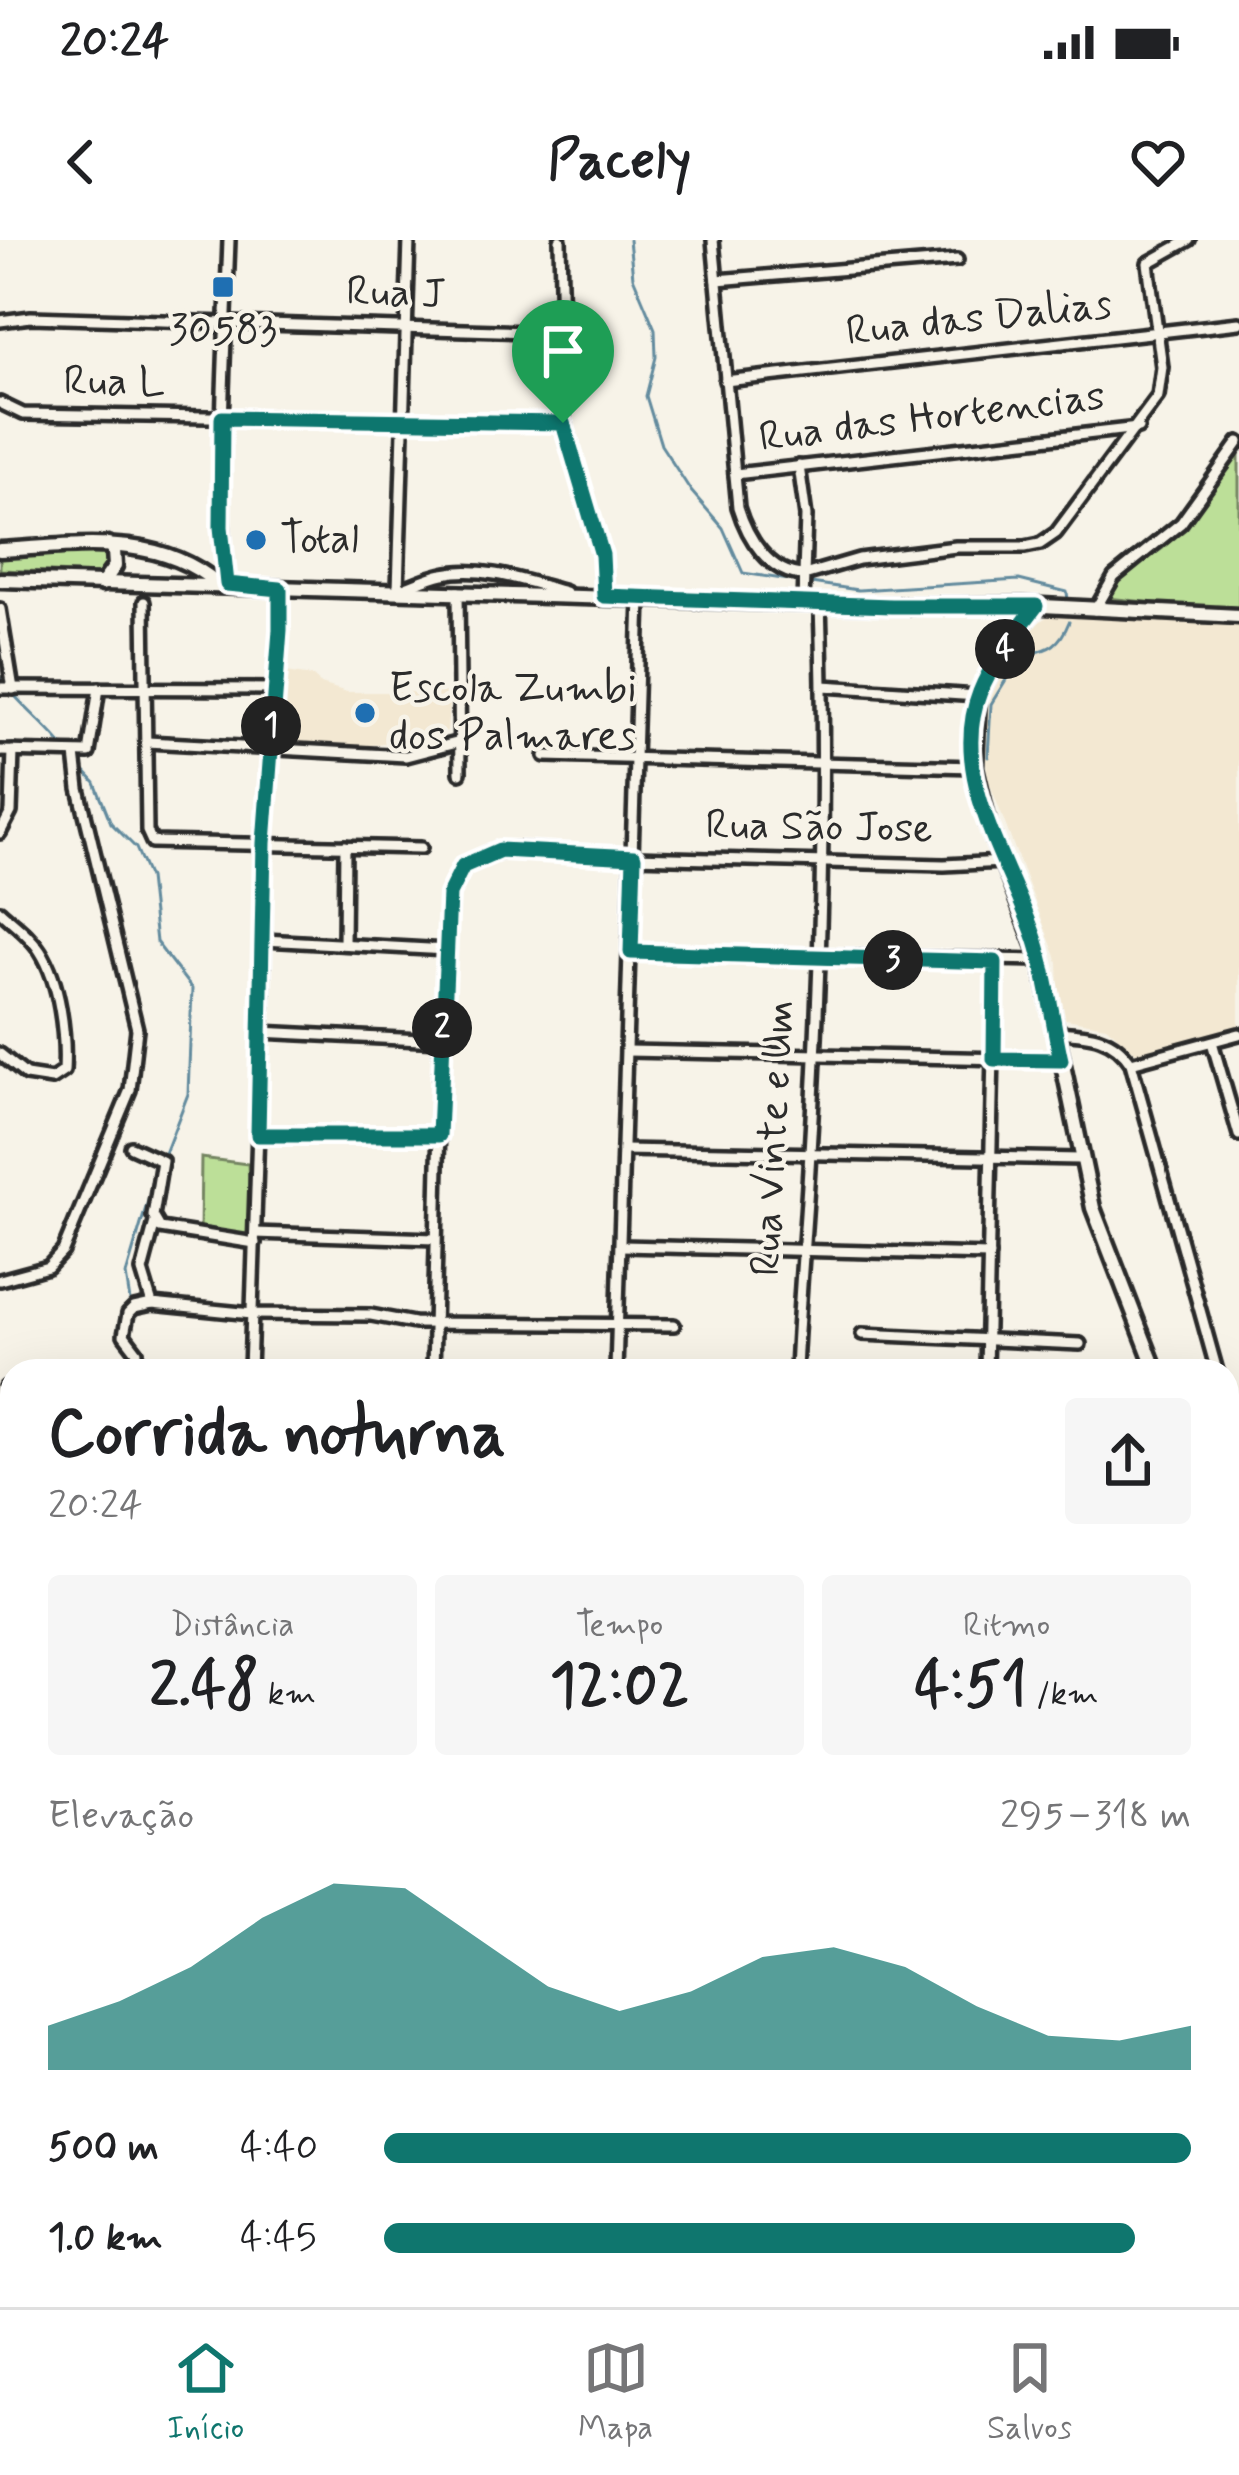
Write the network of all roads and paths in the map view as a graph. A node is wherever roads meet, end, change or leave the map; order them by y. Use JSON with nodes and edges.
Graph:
{"nodes":[{"id":1,"x":230,"y":240,"type":"edge"},
{"id":2,"x":409,"y":240,"type":"edge"},
{"id":3,"x":560,"y":240,"type":"edge"},
{"id":4,"x":713,"y":240,"type":"edge"},
{"id":5,"x":1190,"y":240,"type":"edge"},
{"id":6,"x":957,"y":260,"type":"dead end"},
{"id":7,"x":717,"y":280,"type":"junction"},
{"id":8,"x":0,"y":321,"type":"edge"},
{"id":9,"x":226,"y":322,"type":"junction"},
{"id":10,"x":1239,"y":323,"type":"edge"},
{"id":11,"x":407,"y":326,"type":"junction"},
{"id":12,"x":563,"y":333,"type":"junction"},
{"id":13,"x":1157,"y":334,"type":"junction"},
{"id":14,"x":725,"y":381,"type":"junction"},
{"id":15,"x":0,"y":404,"type":"edge"},
{"id":16,"x":222,"y":418,"type":"junction"},
{"id":17,"x":404,"y":422,"type":"junction"},
{"id":18,"x":563,"y":423,"type":"junction"},
{"id":19,"x":1138,"y":428,"type":"junction"},
{"id":20,"x":1239,"y":442,"type":"edge"},
{"id":21,"x":799,"y":466,"type":"junction"},
{"id":22,"x":735,"y":474,"type":"junction"},
{"id":23,"x":107,"y":543,"type":"junction"},
{"id":24,"x":0,"y":550,"type":"edge"},
{"id":25,"x":804,"y":575,"type":"junction"},
{"id":26,"x":0,"y":580,"type":"edge"},
{"id":27,"x":102,"y":584,"type":"junction"},
{"id":28,"x":222,"y":584,"type":"junction"},
{"id":29,"x":280,"y":589,"type":"junction"},
{"id":30,"x":398,"y":590,"type":"junction"},
{"id":31,"x":458,"y":592,"type":"junction"},
{"id":32,"x":576,"y":595,"type":"junction"},
{"id":33,"x":604,"y":596,"type":"junction"},
{"id":34,"x":640,"y":598,"type":"junction"},
{"id":35,"x":802,"y":601,"type":"junction"},
{"id":36,"x":144,"y":602,"type":"dead end"},
{"id":37,"x":820,"y":602,"type":"junction"},
{"id":38,"x":1036,"y":606,"type":"junction"},
{"id":39,"x":0,"y":609,"type":"edge"},
{"id":40,"x":1095,"y":610,"type":"junction"},
{"id":41,"x":1239,"y":616,"type":"edge"},
{"id":42,"x":823,"y":686,"type":"junction"},
{"id":43,"x":148,"y":687,"type":"junction"},
{"id":44,"x":0,"y":688,"type":"edge"},
{"id":45,"x":13,"y":688,"type":"junction"},
{"id":46,"x":99,"y":688,"type":"junction"},
{"id":47,"x":275,"y":688,"type":"junction"},
{"id":48,"x":978,"y":696,"type":"junction"},
{"id":49,"x":147,"y":742,"type":"junction"},
{"id":50,"x":460,"y":742,"type":"junction"},
{"id":51,"x":269,"y":747,"type":"junction"},
{"id":52,"x":0,"y":751,"type":"edge"},
{"id":53,"x":13,"y":751,"type":"junction"},
{"id":54,"x":75,"y":754,"type":"junction"},
{"id":55,"x":545,"y":756,"type":"dead end"},
{"id":56,"x":637,"y":759,"type":"junction"},
{"id":57,"x":821,"y":764,"type":"junction"},
{"id":58,"x":975,"y":767,"type":"junction"},
{"id":59,"x":460,"y":773,"type":"dead end"},
{"id":60,"x":0,"y":833,"type":"edge"},
{"id":61,"x":264,"y":843,"type":"junction"},
{"id":62,"x":345,"y":846,"type":"junction"},
{"id":63,"x":421,"y":848,"type":"dead end"},
{"id":64,"x":634,"y":857,"type":"junction"},
{"id":65,"x":820,"y":860,"type":"junction"},
{"id":66,"x":1003,"y":862,"type":"junction"},
{"id":67,"x":0,"y":911,"type":"edge"},
{"id":68,"x":264,"y":940,"type":"junction"},
{"id":69,"x":344,"y":944,"type":"junction"},
{"id":70,"x":447,"y":950,"type":"junction"},
{"id":71,"x":631,"y":952,"type":"junction"},
{"id":72,"x":817,"y":958,"type":"junction"},
{"id":73,"x":1041,"y":960,"type":"junction"},
{"id":74,"x":995,"y":962,"type":"junction"},
{"id":75,"x":260,"y":1031,"type":"junction"},
{"id":76,"x":1055,"y":1032,"type":"junction"},
{"id":77,"x":1239,"y":1034,"type":"edge"},
{"id":78,"x":441,"y":1041,"type":"junction"},
{"id":79,"x":1211,"y":1042,"type":"junction"},
{"id":80,"x":627,"y":1051,"type":"junction"},
{"id":81,"x":0,"y":1054,"type":"edge"},
{"id":82,"x":813,"y":1055,"type":"junction"},
{"id":83,"x":994,"y":1059,"type":"junction"},
{"id":84,"x":1061,"y":1060,"type":"junction"},
{"id":85,"x":1131,"y":1063,"type":"junction"},
{"id":86,"x":258,"y":1135,"type":"junction"},
{"id":87,"x":439,"y":1135,"type":"junction"},
{"id":88,"x":1239,"y":1135,"type":"edge"},
{"id":89,"x":130,"y":1147,"type":"dead end"},
{"id":90,"x":623,"y":1150,"type":"junction"},
{"id":91,"x":810,"y":1154,"type":"junction"},
{"id":92,"x":992,"y":1158,"type":"junction"},
{"id":93,"x":1080,"y":1159,"type":"junction"},
{"id":94,"x":155,"y":1222,"type":"junction"},
{"id":95,"x":255,"y":1238,"type":"junction"},
{"id":96,"x":435,"y":1239,"type":"junction"},
{"id":97,"x":622,"y":1246,"type":"junction"},
{"id":98,"x":801,"y":1251,"type":"junction"},
{"id":99,"x":989,"y":1255,"type":"junction"},
{"id":100,"x":0,"y":1280,"type":"edge"},
{"id":101,"x":152,"y":1304,"type":"junction"},
{"id":102,"x":252,"y":1314,"type":"junction"},
{"id":103,"x":434,"y":1324,"type":"junction"},
{"id":104,"x":619,"y":1324,"type":"junction"},
{"id":105,"x":674,"y":1325,"type":"dead end"},
{"id":106,"x":862,"y":1334,"type":"dead end"},
{"id":107,"x":986,"y":1337,"type":"junction"},
{"id":108,"x":1080,"y":1344,"type":"dead end"},
{"id":109,"x":136,"y":1359,"type":"edge"},
{"id":110,"x":250,"y":1359,"type":"edge"},
{"id":111,"x":433,"y":1359,"type":"edge"},
{"id":112,"x":617,"y":1359,"type":"edge"},
{"id":113,"x":796,"y":1359,"type":"edge"},
{"id":114,"x":986,"y":1359,"type":"edge"},
{"id":115,"x":1151,"y":1359,"type":"edge"},
{"id":116,"x":1214,"y":1359,"type":"edge"}],
"edges":[{"from":1,"to":9,"type":"street"},
{"from":2,"to":11,"type":"street"},
{"from":3,"to":12,"type":"street"},
{"from":4,"to":7,"type":"street"},
{"from":5,"to":13,"type":"street"},
{"from":6,"to":7,"type":"street"},
{"from":7,"to":14,"type":"street"},
{"from":8,"to":9,"type":"street","name":"Rua J"},
{"from":9,"to":11,"type":"street","name":"Rua J"},
{"from":9,"to":16,"type":"street"},
{"from":10,"to":13,"type":"street","name":"Rua das Dalias"},
{"from":11,"to":12,"type":"street","name":"Rua J"},
{"from":11,"to":17,"type":"street"},
{"from":12,"to":18,"type":"street"},
{"from":13,"to":14,"type":"street","name":"Rua das Dalias"},
{"from":13,"to":19,"type":"street"},
{"from":14,"to":22,"type":"street"},
{"from":15,"to":16,"type":"street","name":"Rua L"},
{"from":16,"to":17,"type":"street","name":"Rua L"},
{"from":16,"to":28,"type":"street"},
{"from":17,"to":18,"type":"street","name":"Rua L"},
{"from":17,"to":30,"type":"street"},
{"from":18,"to":33,"type":"street"},
{"from":19,"to":21,"type":"street","name":"Rua das Hortencias"},
{"from":19,"to":25,"type":"street"},
{"from":20,"to":40,"type":"street"},
{"from":21,"to":22,"type":"street","name":"Rua das Hortencias"},
{"from":21,"to":25,"type":"street"},
{"from":22,"to":25,"type":"street"},
{"from":23,"to":24,"type":"main road"},
{"from":23,"to":27,"type":"main road"},
{"from":23,"to":28,"type":"main road"},
{"from":25,"to":35,"type":"street"},
{"from":26,"to":27,"type":"main road"},
{"from":27,"to":28,"type":"main road"},
{"from":28,"to":29,"type":"main road"},
{"from":29,"to":30,"type":"main road"},
{"from":29,"to":47,"type":"street"},
{"from":30,"to":31,"type":"main road"},
{"from":30,"to":32,"type":"street"},
{"from":31,"to":32,"type":"main road"},
{"from":31,"to":50,"type":"street"},
{"from":32,"to":33,"type":"main road"},
{"from":33,"to":34,"type":"main road"},
{"from":34,"to":35,"type":"main road"},
{"from":34,"to":56,"type":"street"},
{"from":35,"to":37,"type":"main road"},
{"from":36,"to":43,"type":"street"},
{"from":37,"to":38,"type":"main road"},
{"from":37,"to":42,"type":"street","name":"Rua Vinte e Um"},
{"from":38,"to":40,"type":"main road"},
{"from":38,"to":48,"type":"main road"},
{"from":39,"to":45,"type":"street"},
{"from":40,"to":41,"type":"main road"},
{"from":42,"to":48,"type":"street"},
{"from":42,"to":57,"type":"street","name":"Rua Vinte e Um"},
{"from":43,"to":46,"type":"street"},
{"from":43,"to":47,"type":"street"},
{"from":43,"to":49,"type":"street"},
{"from":44,"to":45,"type":"street"},
{"from":45,"to":46,"type":"street"},
{"from":46,"to":54,"type":"street"},
{"from":47,"to":51,"type":"street"},
{"from":48,"to":58,"type":"main road"},
{"from":49,"to":51,"type":"street"},
{"from":49,"to":61,"type":"street"},
{"from":50,"to":51,"type":"street"},
{"from":50,"to":59,"type":"street"},
{"from":51,"to":61,"type":"street"},
{"from":52,"to":53,"type":"street"},
{"from":53,"to":54,"type":"street"},
{"from":53,"to":60,"type":"street"},
{"from":54,"to":100,"type":"street"},
{"from":55,"to":56,"type":"street"},
{"from":56,"to":57,"type":"street"},
{"from":56,"to":64,"type":"street"},
{"from":57,"to":58,"type":"street"},
{"from":57,"to":65,"type":"street","name":"Rua Vinte e Um"},
{"from":58,"to":66,"type":"main road"},
{"from":61,"to":62,"type":"street"},
{"from":61,"to":68,"type":"street"},
{"from":62,"to":63,"type":"street"},
{"from":62,"to":69,"type":"street"},
{"from":64,"to":65,"type":"street","name":"Rua São Jose"},
{"from":64,"to":70,"type":"street","name":"Rua São Jose"},
{"from":64,"to":71,"type":"street"},
{"from":65,"to":66,"type":"street","name":"Rua São Jose"},
{"from":65,"to":72,"type":"street","name":"Rua Vinte e Um"},
{"from":66,"to":73,"type":"main road"},
{"from":67,"to":81,"type":"street"},
{"from":68,"to":69,"type":"street"},
{"from":68,"to":75,"type":"street"},
{"from":69,"to":70,"type":"street"},
{"from":70,"to":78,"type":"street","name":"Rua São Jose"},
{"from":71,"to":72,"type":"street"},
{"from":71,"to":80,"type":"street"},
{"from":72,"to":74,"type":"street"},
{"from":72,"to":82,"type":"street","name":"Rua Vinte e Um"},
{"from":73,"to":74,"type":"street"},
{"from":73,"to":76,"type":"main road"},
{"from":74,"to":83,"type":"street"},
{"from":75,"to":78,"type":"street"},
{"from":75,"to":86,"type":"street"},
{"from":76,"to":84,"type":"main road"},
{"from":76,"to":85,"type":"street"},
{"from":77,"to":79,"type":"street"},
{"from":78,"to":87,"type":"street","name":"Rua São Jose"},
{"from":79,"to":85,"type":"street"},
{"from":79,"to":88,"type":"street"},
{"from":80,"to":82,"type":"street"},
{"from":80,"to":90,"type":"street"},
{"from":82,"to":83,"type":"street"},
{"from":82,"to":91,"type":"street","name":"Rua Vinte e Um"},
{"from":83,"to":84,"type":"street"},
{"from":83,"to":92,"type":"street"},
{"from":84,"to":93,"type":"main road"},
{"from":85,"to":116,"type":"street"},
{"from":86,"to":87,"type":"street"},
{"from":86,"to":95,"type":"street"},
{"from":87,"to":96,"type":"street","name":"Rua São Jose"},
{"from":89,"to":94,"type":"street"},
{"from":90,"to":91,"type":"street"},
{"from":90,"to":97,"type":"street"},
{"from":91,"to":92,"type":"street"},
{"from":91,"to":98,"type":"street","name":"Rua Vinte e Um"},
{"from":92,"to":93,"type":"street"},
{"from":92,"to":99,"type":"street"},
{"from":93,"to":115,"type":"main road"},
{"from":94,"to":95,"type":"street"},
{"from":94,"to":101,"type":"street"},
{"from":95,"to":96,"type":"street"},
{"from":95,"to":102,"type":"street"},
{"from":96,"to":103,"type":"street","name":"Rua São Jose"},
{"from":97,"to":98,"type":"street"},
{"from":97,"to":104,"type":"street"},
{"from":98,"to":99,"type":"street"},
{"from":98,"to":113,"type":"street","name":"Rua Vinte e Um"},
{"from":99,"to":107,"type":"street"},
{"from":101,"to":102,"type":"street"},
{"from":101,"to":109,"type":"street"},
{"from":102,"to":103,"type":"street"},
{"from":102,"to":110,"type":"street"},
{"from":103,"to":104,"type":"street"},
{"from":103,"to":111,"type":"street","name":"Rua São Jose"},
{"from":104,"to":105,"type":"street"},
{"from":104,"to":112,"type":"street"},
{"from":106,"to":107,"type":"street"},
{"from":107,"to":108,"type":"street"},
{"from":107,"to":114,"type":"street"}]}
